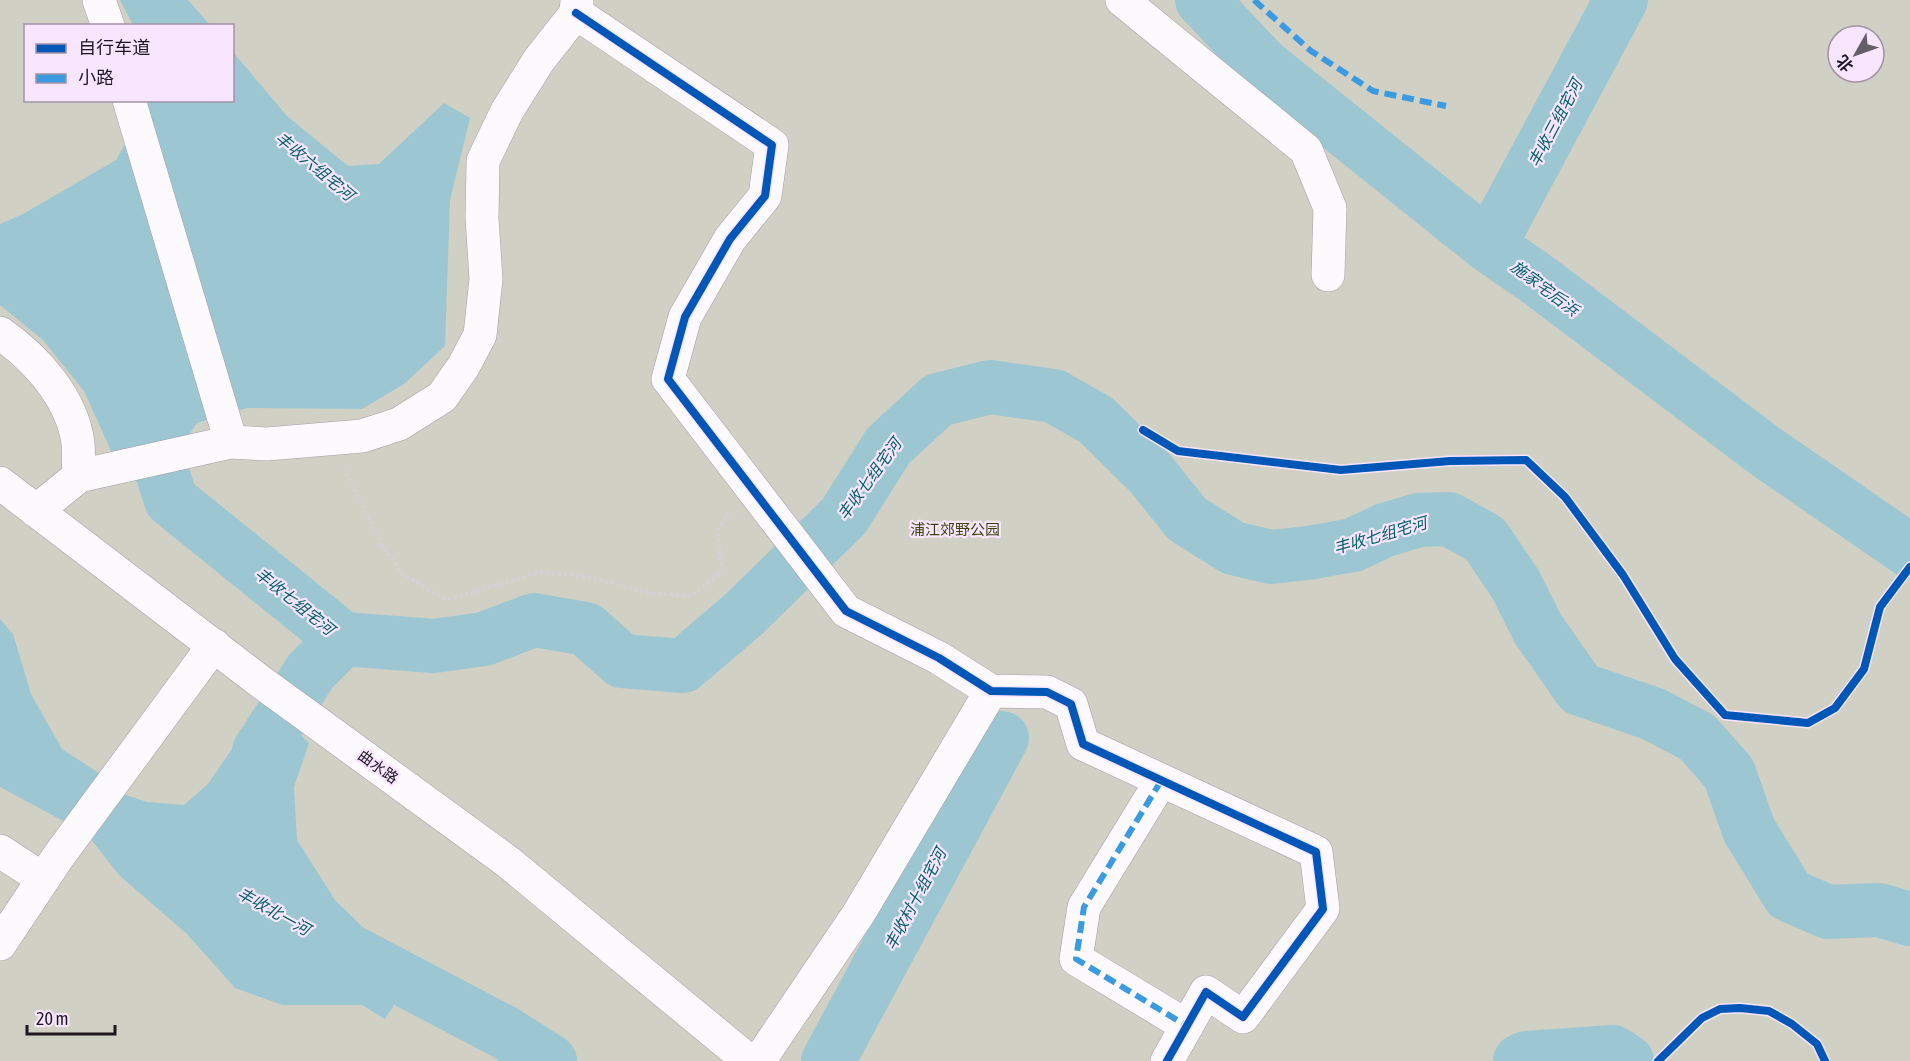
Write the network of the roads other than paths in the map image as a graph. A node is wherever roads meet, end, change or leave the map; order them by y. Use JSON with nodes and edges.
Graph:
{"nodes":[{"id":1,"x":99,"y":0,"type":"edge"},
{"id":2,"x":1122,"y":0,"type":"edge"},
{"id":3,"x":576,"y":6,"type":"edge"},
{"id":4,"x":107,"y":24,"type":"edge"},
{"id":5,"x":130,"y":102,"type":"edge"},
{"id":6,"x":1328,"y":275,"type":"dead end"},
{"id":7,"x":0,"y":333,"type":"edge"},
{"id":8,"x":231,"y":442,"type":"junction"},
{"id":9,"x":79,"y":476,"type":"junction"},
{"id":10,"x":0,"y":483,"type":"edge"},
{"id":11,"x":36,"y":511,"type":"junction"},
{"id":12,"x":214,"y":645,"type":"junction"},
{"id":13,"x":991,"y":691,"type":"junction"},
{"id":14,"x":1161,"y":780,"type":"junction"},
{"id":15,"x":0,"y":851,"type":"edge"},
{"id":16,"x":43,"y":879,"type":"junction"},
{"id":17,"x":0,"y":944,"type":"edge"},
{"id":18,"x":1187,"y":1026,"type":"junction"},
{"id":19,"x":749,"y":1061,"type":"edge"},
{"id":20,"x":759,"y":1061,"type":"edge"},
{"id":21,"x":1167,"y":1061,"type":"edge"}],
"edges":[{"from":1,"to":4,"type":"street"},
{"from":2,"to":6,"type":"street"},
{"from":3,"to":8,"type":"street"},
{"from":3,"to":13,"type":"street"},
{"from":5,"to":8,"type":"street"},
{"from":7,"to":9,"type":"street"},
{"from":8,"to":9,"type":"street"},
{"from":9,"to":11,"type":"street"},
{"from":10,"to":11,"type":"street","name":"曲水路"},
{"from":11,"to":12,"type":"street","name":"曲水路"},
{"from":12,"to":16,"type":"street"},
{"from":12,"to":19,"type":"street","name":"曲水路"},
{"from":13,"to":14,"type":"street"},
{"from":13,"to":20,"type":"street"},
{"from":14,"to":18,"type":"street"},
{"from":14,"to":18,"type":"street"},
{"from":15,"to":16,"type":"street"},
{"from":16,"to":17,"type":"street"},
{"from":18,"to":21,"type":"street"}]}
